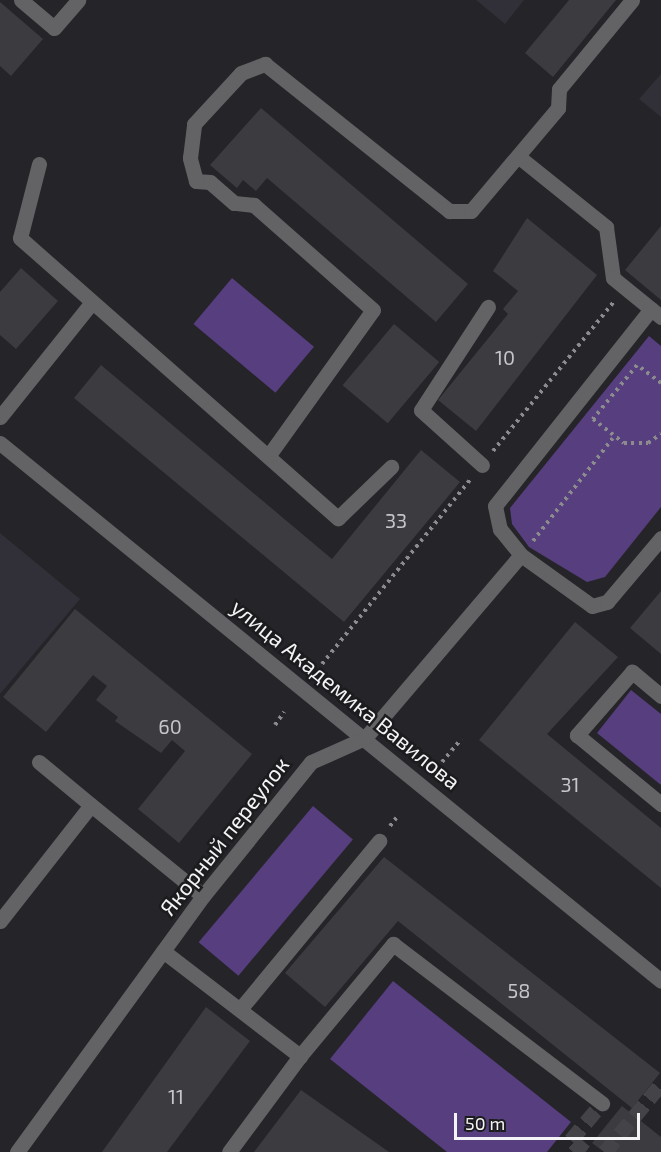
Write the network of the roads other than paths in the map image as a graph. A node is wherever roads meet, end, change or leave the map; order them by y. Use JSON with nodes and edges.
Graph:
{"nodes":[{"id":1,"x":21,"y":0,"type":"edge"},
{"id":2,"x":78,"y":0,"type":"edge"},
{"id":3,"x":632,"y":0,"type":"edge"},
{"id":4,"x":519,"y":157,"type":"junction"},
{"id":5,"x":39,"y":164,"type":"dead end"},
{"id":6,"x":92,"y":302,"type":"junction"},
{"id":7,"x":488,"y":307,"type":"dead end"},
{"id":8,"x":656,"y":313,"type":"edge"},
{"id":9,"x":0,"y":417,"type":"edge"},
{"id":10,"x":0,"y":443,"type":"edge"},
{"id":11,"x":269,"y":455,"type":"junction"},
{"id":12,"x":482,"y":465,"type":"dead end"},
{"id":13,"x":390,"y":467,"type":"dead end"},
{"id":14,"x":661,"y":538,"type":"edge"},
{"id":15,"x":521,"y":555,"type":"junction"},
{"id":16,"x":661,"y":696,"type":"edge"},
{"id":17,"x":365,"y":738,"type":"junction"},
{"id":18,"x":39,"y":762,"type":"dead end"},
{"id":19,"x":661,"y":804,"type":"edge"},
{"id":20,"x":91,"y":805,"type":"junction"},
{"id":21,"x":379,"y":841,"type":"dead end"},
{"id":22,"x":203,"y":896,"type":"junction"},
{"id":23,"x":0,"y":921,"type":"edge"},
{"id":24,"x":163,"y":951,"type":"junction"},
{"id":25,"x":661,"y":981,"type":"edge"},
{"id":26,"x":241,"y":1008,"type":"junction"},
{"id":27,"x":300,"y":1056,"type":"junction"},
{"id":28,"x":602,"y":1103,"type":"dead end"},
{"id":29,"x":17,"y":1152,"type":"edge"},
{"id":30,"x":229,"y":1152,"type":"edge"}],
"edges":[{"from":1,"to":2,"type":"street"},
{"from":3,"to":4,"type":"street"},
{"from":4,"to":8,"type":"street"},
{"from":4,"to":11,"type":"street"},
{"from":5,"to":6,"type":"street"},
{"from":6,"to":9,"type":"street"},
{"from":6,"to":11,"type":"street"},
{"from":7,"to":12,"type":"street"},
{"from":8,"to":15,"type":"street"},
{"from":10,"to":17,"type":"street","name":"улица Академика Вавилова"},
{"from":11,"to":13,"type":"street"},
{"from":14,"to":15,"type":"street"},
{"from":15,"to":17,"type":"street","name":"Якорный переулок"},
{"from":16,"to":19,"type":"street"},
{"from":17,"to":22,"type":"street","name":"Якорный переулок"},
{"from":17,"to":25,"type":"street","name":"улица Академика Вавилова"},
{"from":18,"to":20,"type":"street"},
{"from":20,"to":22,"type":"street"},
{"from":20,"to":23,"type":"street"},
{"from":21,"to":26,"type":"street"},
{"from":22,"to":24,"type":"street","name":"Якорный переулок"},
{"from":24,"to":26,"type":"street"},
{"from":24,"to":29,"type":"street","name":"Якорный переулок"},
{"from":26,"to":27,"type":"street"},
{"from":27,"to":28,"type":"street"},
{"from":27,"to":30,"type":"street"}]}
